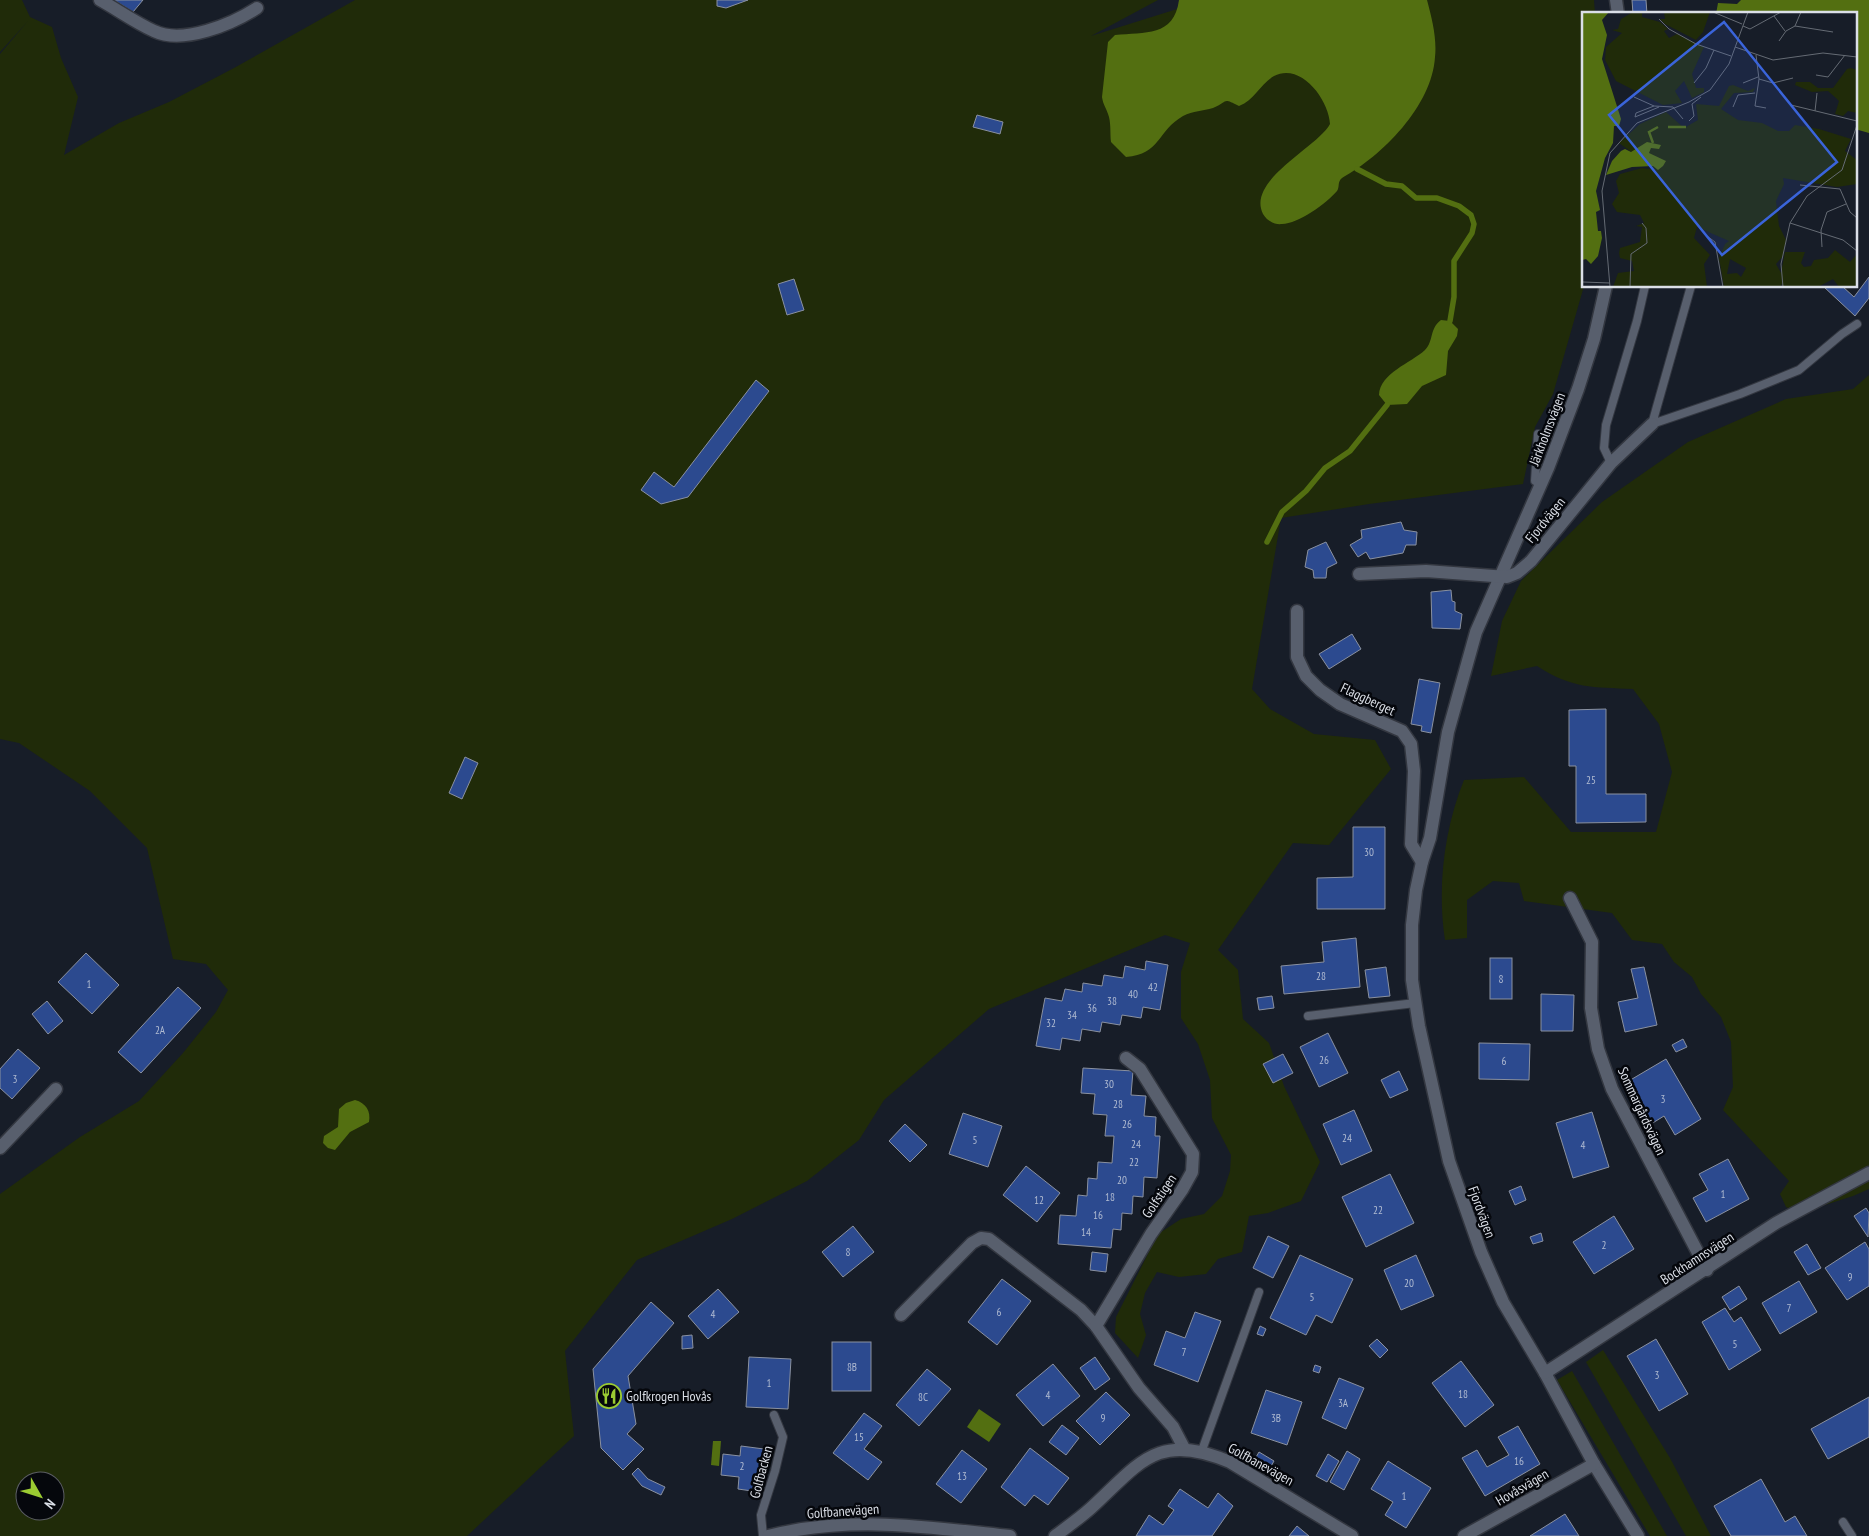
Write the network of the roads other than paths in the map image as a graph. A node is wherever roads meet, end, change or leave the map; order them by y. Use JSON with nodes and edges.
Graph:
{"nodes":[{"id":1,"x":100,"y":0,"type":"edge"},
{"id":2,"x":257,"y":8,"type":"dead end"},
{"id":3,"x":1606,"y":288,"type":"edge"},
{"id":4,"x":1645,"y":288,"type":"edge"},
{"id":5,"x":1691,"y":288,"type":"edge"},
{"id":6,"x":1857,"y":324,"type":"dead end"},
{"id":7,"x":1652,"y":424,"type":"junction"},
{"id":8,"x":1538,"y":434,"type":"dead end"},
{"id":9,"x":1611,"y":463,"type":"junction"},
{"id":10,"x":1541,"y":484,"type":"junction"},
{"id":11,"x":1360,"y":574,"type":"dead end"},
{"id":12,"x":1500,"y":577,"type":"junction"},
{"id":13,"x":1297,"y":611,"type":"dead end"},
{"id":14,"x":1422,"y":862,"type":"junction"},
{"id":15,"x":1570,"y":898,"type":"dead end"},
{"id":16,"x":1415,"y":1003,"type":"junction"},
{"id":17,"x":1308,"y":1016,"type":"dead end"},
{"id":18,"x":1126,"y":1058,"type":"dead end"},
{"id":19,"x":56,"y":1089,"type":"dead end"},
{"id":20,"x":0,"y":1148,"type":"edge"},
{"id":21,"x":1869,"y":1173,"type":"edge"},
{"id":22,"x":1707,"y":1270,"type":"junction"},
{"id":23,"x":1259,"y":1292,"type":"dead end"},
{"id":24,"x":901,"y":1315,"type":"dead end"},
{"id":25,"x":1096,"y":1326,"type":"junction"},
{"id":26,"x":1545,"y":1373,"type":"junction"},
{"id":27,"x":774,"y":1415,"type":"dead end"},
{"id":28,"x":1185,"y":1450,"type":"junction"},
{"id":29,"x":1200,"y":1452,"type":"junction"},
{"id":30,"x":1594,"y":1464,"type":"junction"},
{"id":31,"x":1843,"y":1522,"type":"dead end"},
{"id":32,"x":763,"y":1536,"type":"edge"},
{"id":33,"x":768,"y":1536,"type":"edge"},
{"id":34,"x":1010,"y":1536,"type":"edge"},
{"id":35,"x":1055,"y":1536,"type":"edge"},
{"id":36,"x":1352,"y":1536,"type":"edge"},
{"id":37,"x":1464,"y":1536,"type":"edge"},
{"id":38,"x":1638,"y":1536,"type":"edge"},
{"id":39,"x":1852,"y":1536,"type":"edge"}],
"edges":[{"from":1,"to":2,"type":"street"},
{"from":3,"to":10,"type":"street","name":"Järkholmsvägen"},
{"from":4,"to":9,"type":"lane"},
{"from":5,"to":7,"type":"lane"},
{"from":6,"to":7,"type":"lane","name":"Fjordvägen"},
{"from":7,"to":9,"type":"street","name":"Fjordvägen"},
{"from":8,"to":10,"type":"lane"},
{"from":9,"to":12,"type":"street","name":"Fjordvägen"},
{"from":10,"to":12,"type":"street","name":"Järkholmsvägen"},
{"from":11,"to":12,"type":"street"},
{"from":12,"to":14,"type":"street","name":"Fjordvägen"},
{"from":13,"to":14,"type":"street","name":"Flaggberget"},
{"from":14,"to":16,"type":"street","name":"Fjordvägen"},
{"from":15,"to":22,"type":"street","name":"Sommargårdsvägen"},
{"from":16,"to":17,"type":"lane"},
{"from":16,"to":26,"type":"street","name":"Fjordvägen"},
{"from":18,"to":25,"type":"street","name":"Golfstigen"},
{"from":19,"to":20,"type":"street"},
{"from":21,"to":22,"type":"street","name":"Bockhamnsvägen"},
{"from":22,"to":26,"type":"street","name":"Bockhamnsvägen"},
{"from":23,"to":29,"type":"lane"},
{"from":24,"to":25,"type":"street"},
{"from":25,"to":28,"type":"street"},
{"from":26,"to":30,"type":"street","name":"Fjordvägen"},
{"from":27,"to":32,"type":"lane","name":"Golfbacken"},
{"from":28,"to":29,"type":"street","name":"Golfbanevägen"},
{"from":28,"to":35,"type":"street","name":"Golfbanevägen"},
{"from":29,"to":36,"type":"street","name":"Golfbanevägen"},
{"from":30,"to":37,"type":"street","name":"Hovåsvägen"},
{"from":30,"to":38,"type":"street","name":"Fjordvägen"},
{"from":31,"to":39,"type":"lane"},
{"from":33,"to":34,"type":"street","name":"Golfbanevägen"}]}
